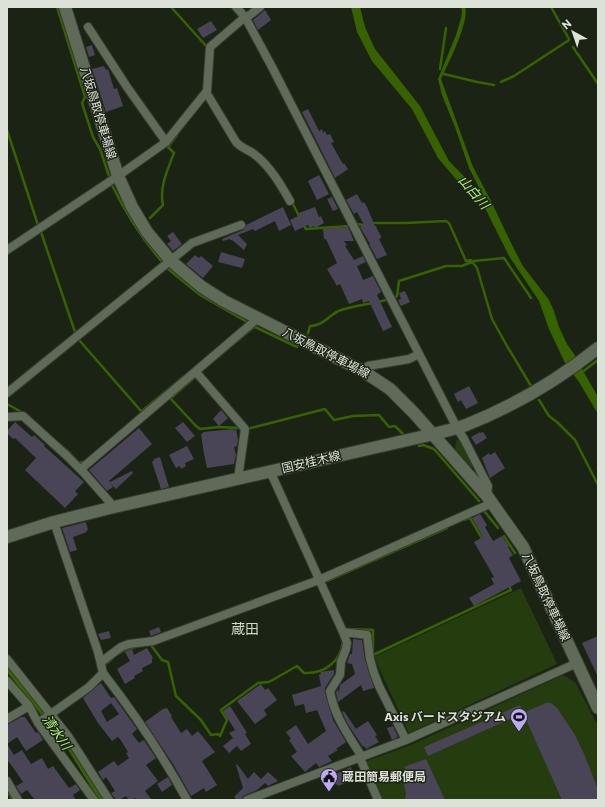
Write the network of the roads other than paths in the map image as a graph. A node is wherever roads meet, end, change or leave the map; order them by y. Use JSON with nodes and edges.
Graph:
{"nodes":[{"id":1,"x":65,"y":7,"type":"edge"},
{"id":2,"x":236,"y":7,"type":"edge"},
{"id":3,"x":260,"y":7,"type":"edge"},
{"id":4,"x":245,"y":17,"type":"junction"},
{"id":5,"x":88,"y":27,"type":"dead end"},
{"id":6,"x":206,"y":92,"type":"junction"},
{"id":7,"x":166,"y":142,"type":"junction"},
{"id":8,"x":118,"y":176,"type":"junction"},
{"id":9,"x":290,"y":202,"type":"dead end"},
{"id":10,"x":241,"y":225,"type":"dead end"},
{"id":11,"x":7,"y":250,"type":"edge"},
{"id":12,"x":171,"y":261,"type":"junction"},
{"id":13,"x":258,"y":318,"type":"junction"},
{"id":14,"x":598,"y":348,"type":"edge"},
{"id":15,"x":419,"y":354,"type":"junction"},
{"id":16,"x":362,"y":371,"type":"junction"},
{"id":17,"x":196,"y":372,"type":"junction"},
{"id":18,"x":7,"y":393,"type":"edge"},
{"id":19,"x":7,"y":417,"type":"edge"},
{"id":20,"x":457,"y":428,"type":"junction"},
{"id":21,"x":434,"y":434,"type":"junction"},
{"id":22,"x":81,"y":469,"type":"junction"},
{"id":23,"x":270,"y":472,"type":"junction"},
{"id":24,"x":238,"y":479,"type":"junction"},
{"id":25,"x":490,"y":500,"type":"junction"},
{"id":26,"x":114,"y":507,"type":"junction"},
{"id":27,"x":54,"y":522,"type":"junction"},
{"id":28,"x":7,"y":537,"type":"edge"},
{"id":29,"x":320,"y":580,"type":"junction"},
{"id":30,"x":343,"y":632,"type":"junction"},
{"id":31,"x":7,"y":659,"type":"edge"},
{"id":32,"x":102,"y":662,"type":"junction"},
{"id":33,"x":577,"y":663,"type":"junction"},
{"id":34,"x":103,"y":673,"type":"junction"},
{"id":35,"x":7,"y":681,"type":"edge"},
{"id":36,"x":10,"y":690,"type":"edge"},
{"id":37,"x":29,"y":706,"type":"junction"},
{"id":38,"x":598,"y":708,"type":"edge"},
{"id":39,"x":51,"y":713,"type":"junction"},
{"id":40,"x":7,"y":719,"type":"edge"},
{"id":41,"x":38,"y":723,"type":"junction"},
{"id":42,"x":406,"y":740,"type":"junction"},
{"id":43,"x":361,"y":758,"type":"junction"},
{"id":44,"x":8,"y":784,"type":"edge"},
{"id":45,"x":18,"y":800,"type":"edge"},
{"id":46,"x":94,"y":800,"type":"edge"},
{"id":47,"x":109,"y":800,"type":"edge"},
{"id":48,"x":188,"y":800,"type":"edge"},
{"id":49,"x":247,"y":800,"type":"edge"},
{"id":50,"x":378,"y":800,"type":"edge"}],
"edges":[{"from":1,"to":8,"type":"main road","name":"八坂鳥取停車場線"},
{"from":2,"to":4,"type":"street"},
{"from":3,"to":4,"type":"street"},
{"from":4,"to":6,"type":"street"},
{"from":4,"to":15,"type":"street"},
{"from":5,"to":7,"type":"street"},
{"from":6,"to":7,"type":"street"},
{"from":6,"to":9,"type":"street"},
{"from":7,"to":8,"type":"street"},
{"from":8,"to":11,"type":"street"},
{"from":8,"to":12,"type":"main road","name":"八坂鳥取停車場線"},
{"from":10,"to":12,"type":"street"},
{"from":12,"to":13,"type":"main road","name":"八坂鳥取停車場線"},
{"from":12,"to":18,"type":"street"},
{"from":13,"to":16,"type":"main road","name":"八坂鳥取停車場線"},
{"from":13,"to":17,"type":"street"},
{"from":14,"to":20,"type":"main road","name":"国安桂木線"},
{"from":15,"to":16,"type":"street"},
{"from":15,"to":20,"type":"street"},
{"from":16,"to":21,"type":"main road","name":"八坂鳥取停車場線"},
{"from":17,"to":22,"type":"street"},
{"from":17,"to":24,"type":"street"},
{"from":19,"to":22,"type":"street"},
{"from":20,"to":21,"type":"main road","name":"国安桂木線"},
{"from":20,"to":25,"type":"street"},
{"from":21,"to":23,"type":"main road","name":"国安桂木線"},
{"from":21,"to":25,"type":"main road","name":"八坂鳥取停車場線"},
{"from":22,"to":26,"type":"street"},
{"from":23,"to":24,"type":"main road","name":"国安桂木線"},
{"from":23,"to":29,"type":"street"},
{"from":24,"to":26,"type":"main road","name":"国安桂木線"},
{"from":25,"to":29,"type":"street"},
{"from":25,"to":33,"type":"main road","name":"八坂鳥取停車場線"},
{"from":26,"to":27,"type":"main road","name":"国安桂木線"},
{"from":27,"to":28,"type":"main road","name":"国安桂木線"},
{"from":27,"to":32,"type":"street"},
{"from":29,"to":30,"type":"street"},
{"from":29,"to":32,"type":"street"},
{"from":30,"to":42,"type":"street"},
{"from":30,"to":43,"type":"street"},
{"from":31,"to":39,"type":"street"},
{"from":32,"to":34,"type":"street"},
{"from":33,"to":38,"type":"main road","name":"八坂鳥取停車場線"},
{"from":33,"to":42,"type":"street"},
{"from":34,"to":39,"type":"street"},
{"from":34,"to":48,"type":"street"},
{"from":35,"to":36,"type":"street"},
{"from":36,"to":37,"type":"street"},
{"from":37,"to":40,"type":"street"},
{"from":37,"to":41,"type":"street"},
{"from":39,"to":41,"type":"street"},
{"from":39,"to":47,"type":"street"},
{"from":41,"to":46,"type":"street"},
{"from":42,"to":43,"type":"street"},
{"from":43,"to":49,"type":"street"},
{"from":43,"to":50,"type":"street"},
{"from":44,"to":45,"type":"street"}]}
